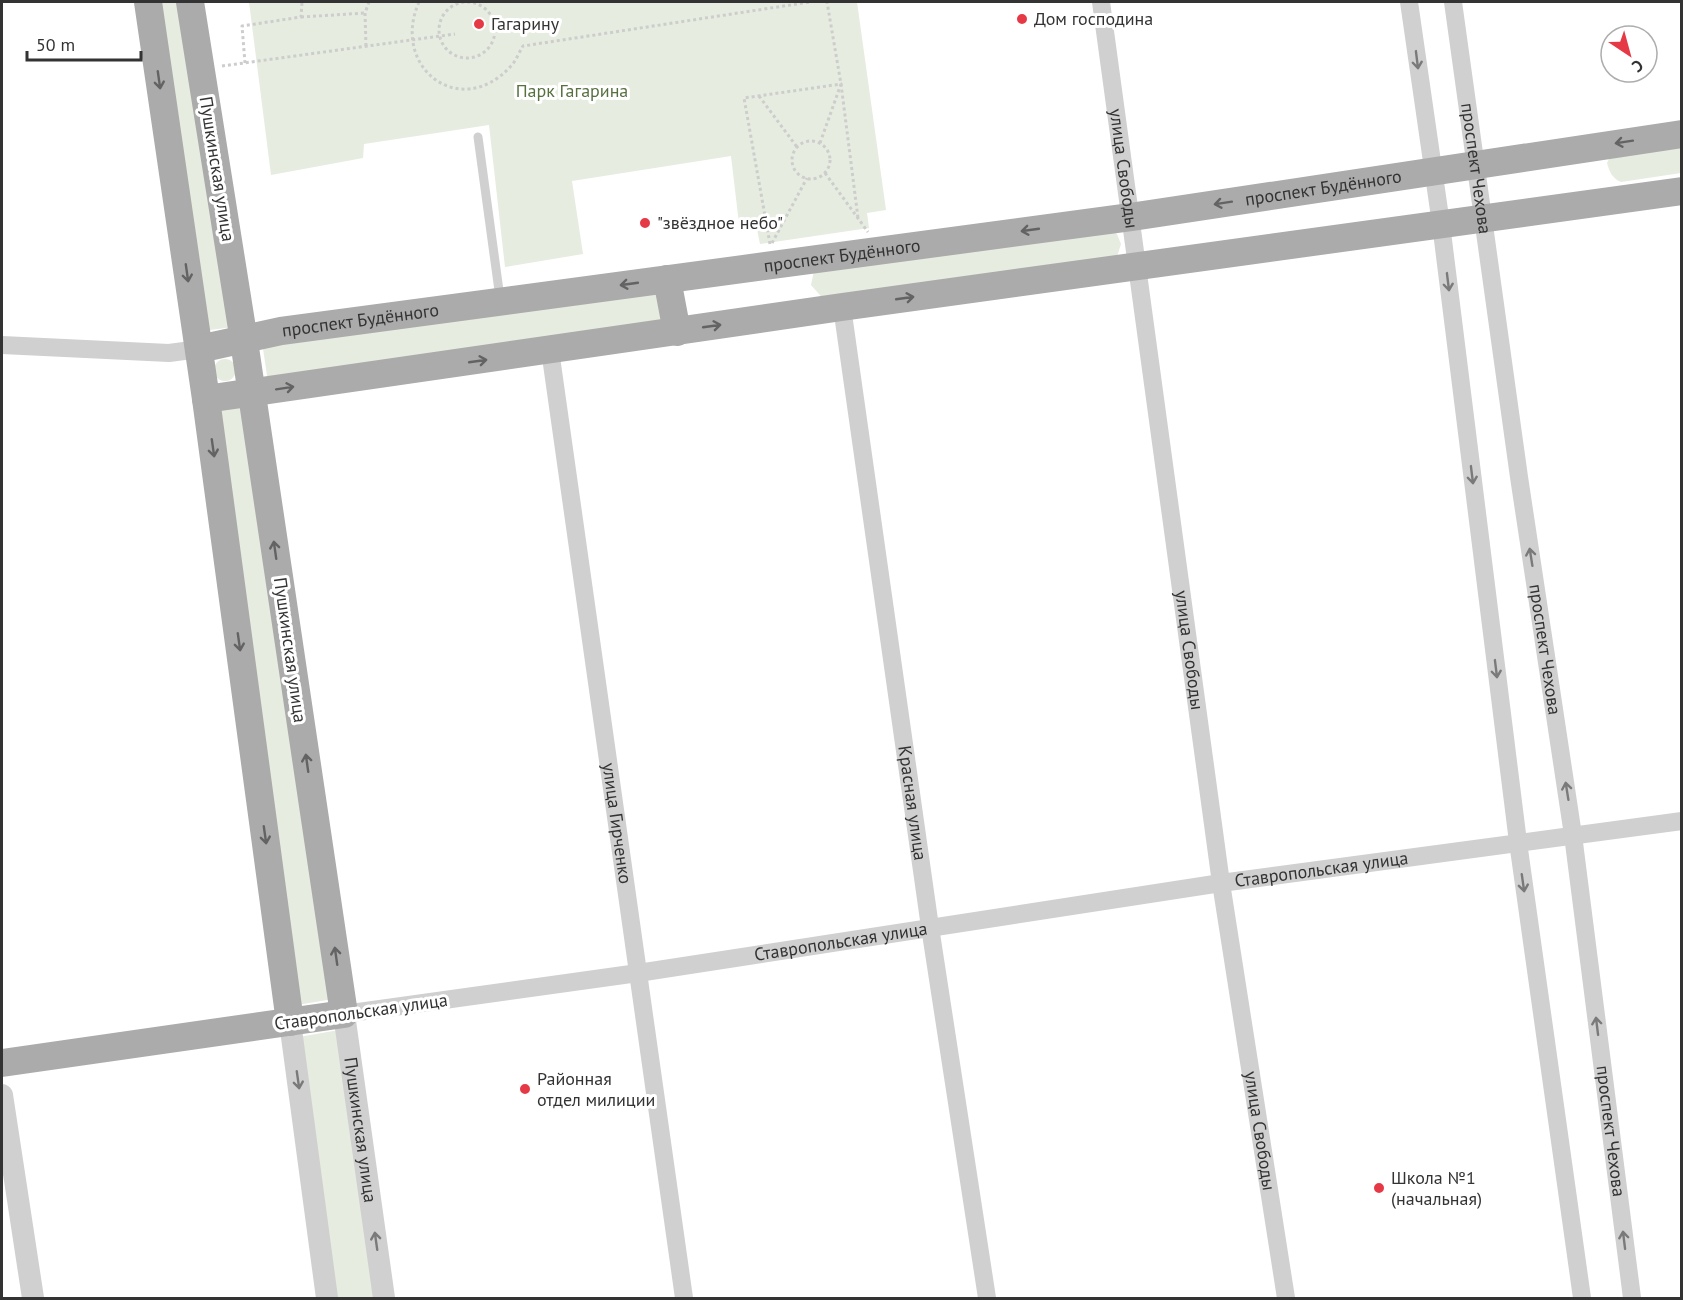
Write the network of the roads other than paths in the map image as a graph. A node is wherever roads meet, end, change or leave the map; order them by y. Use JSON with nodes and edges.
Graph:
{"nodes":[{"id":1,"x":148,"y":2,"type":"edge"},
{"id":2,"x":190,"y":2,"type":"edge"},
{"id":3,"x":1101,"y":2,"type":"edge"},
{"id":4,"x":1409,"y":2,"type":"edge"},
{"id":5,"x":1454,"y":2,"type":"edge"},
{"id":6,"x":1682,"y":134,"type":"edge"},
{"id":7,"x":478,"y":137,"type":"dead end"},
{"id":8,"x":1475,"y":165,"type":"junction"},
{"id":9,"x":1431,"y":171,"type":"junction"},
{"id":10,"x":1682,"y":191,"type":"edge"},
{"id":11,"x":1131,"y":217,"type":"junction"},
{"id":12,"x":1483,"y":218,"type":"junction"},
{"id":13,"x":1441,"y":224,"type":"junction"},
{"id":14,"x":1139,"y":266,"type":"junction"},
{"id":15,"x":667,"y":279,"type":"junction"},
{"id":16,"x":501,"y":302,"type":"junction"},
{"id":17,"x":842,"y":307,"type":"junction"},
{"id":18,"x":677,"y":332,"type":"junction"},
{"id":19,"x":244,"y":340,"type":"junction"},
{"id":20,"x":2,"y":345,"type":"edge"},
{"id":21,"x":198,"y":349,"type":"junction"},
{"id":22,"x":550,"y":350,"type":"junction"},
{"id":23,"x":252,"y":394,"type":"junction"},
{"id":24,"x":206,"y":399,"type":"junction"},
{"id":25,"x":1682,"y":821,"type":"edge"},
{"id":26,"x":1574,"y":835,"type":"junction"},
{"id":27,"x":1518,"y":842,"type":"junction"},
{"id":28,"x":1221,"y":883,"type":"junction"},
{"id":29,"x":930,"y":927,"type":"junction"},
{"id":30,"x":638,"y":973,"type":"junction"},
{"id":31,"x":344,"y":1014,"type":"junction"},
{"id":32,"x":290,"y":1022,"type":"junction"},
{"id":33,"x":2,"y":1063,"type":"edge"},
{"id":34,"x":2,"y":1095,"type":"edge"},
{"id":35,"x":33,"y":1299,"type":"edge"},
{"id":36,"x":327,"y":1299,"type":"edge"},
{"id":37,"x":384,"y":1299,"type":"edge"},
{"id":38,"x":684,"y":1299,"type":"edge"},
{"id":39,"x":987,"y":1299,"type":"edge"},
{"id":40,"x":1286,"y":1299,"type":"edge"},
{"id":41,"x":1582,"y":1299,"type":"edge"},
{"id":42,"x":1632,"y":1299,"type":"edge"}],
"edges":[{"from":1,"to":21,"type":"main road","one_way":true},
{"from":2,"to":19,"type":"main road","name":"Пушкинская улица"},
{"from":3,"to":11,"type":"street","name":"улица Свободы"},
{"from":4,"to":9,"type":"street","one_way":true},
{"from":5,"to":8,"type":"street","name":"проспект Чехова"},
{"from":6,"to":8,"type":"main road","name":"проспект Будённого","one_way":true},
{"from":7,"to":16,"type":"lane"},
{"from":8,"to":9,"type":"main road","name":"проспект Будённого"},
{"from":8,"to":12,"type":"street","name":"проспект Чехова"},
{"from":9,"to":11,"type":"main road","name":"проспект Будённого","one_way":true},
{"from":9,"to":13,"type":"street"},
{"from":10,"to":12,"type":"main road"},
{"from":11,"to":14,"type":"street","name":"улица Свободы"},
{"from":11,"to":15,"type":"main road","name":"проспект Будённого","one_way":true},
{"from":12,"to":13,"type":"main road"},
{"from":26,"to":12,"type":"street","name":"проспект Чехова","one_way":true},
{"from":13,"to":14,"type":"main road"},
{"from":13,"to":27,"type":"street","one_way":true},
{"from":17,"to":14,"type":"main road","one_way":true},
{"from":14,"to":28,"type":"street","name":"улица Свободы"},
{"from":15,"to":16,"type":"main road","name":"проспект Будённого","one_way":true},
{"from":15,"to":18,"type":"main road"},
{"from":16,"to":19,"type":"main road","name":"проспект Будённого"},
{"from":18,"to":17,"type":"main road","one_way":true},
{"from":17,"to":29,"type":"street","name":"Красная улица"},
{"from":18,"to":22,"type":"main road"},
{"from":19,"to":21,"type":"main road","name":"проспект Будённого"},
{"from":19,"to":23,"type":"main road","name":"Пушкинская улица"},
{"from":20,"to":21,"type":"street","name":"проспект Будённого"},
{"from":21,"to":24,"type":"main road"},
{"from":23,"to":22,"type":"main road","one_way":true},
{"from":22,"to":30,"type":"street","name":"улица Гирченко"},
{"from":23,"to":24,"type":"main road"},
{"from":31,"to":23,"type":"main road","name":"Пушкинская улица","one_way":true},
{"from":24,"to":32,"type":"main road","one_way":true},
{"from":25,"to":26,"type":"street","name":"Ставропольская улица"},
{"from":26,"to":27,"type":"street","name":"Ставропольская улица"},
{"from":42,"to":26,"type":"street","name":"проспект Чехова","one_way":true},
{"from":27,"to":28,"type":"street","name":"Ставропольская улица"},
{"from":27,"to":41,"type":"street","one_way":true},
{"from":28,"to":29,"type":"street","name":"Ставропольская улица"},
{"from":28,"to":40,"type":"street","name":"улица Свободы"},
{"from":29,"to":30,"type":"street","name":"Ставропольская улица"},
{"from":29,"to":39,"type":"street","name":"Красная улица"},
{"from":30,"to":31,"type":"street","name":"Ставропольская улица"},
{"from":30,"to":38,"type":"street","name":"улица Гирченко"},
{"from":31,"to":32,"type":"main road","name":"Ставропольская улица"},
{"from":37,"to":31,"type":"street","name":"Пушкинская улица","one_way":true},
{"from":32,"to":33,"type":"main road","name":"Ставропольская улица"},
{"from":32,"to":36,"type":"street","one_way":true},
{"from":34,"to":35,"type":"street"}]}
